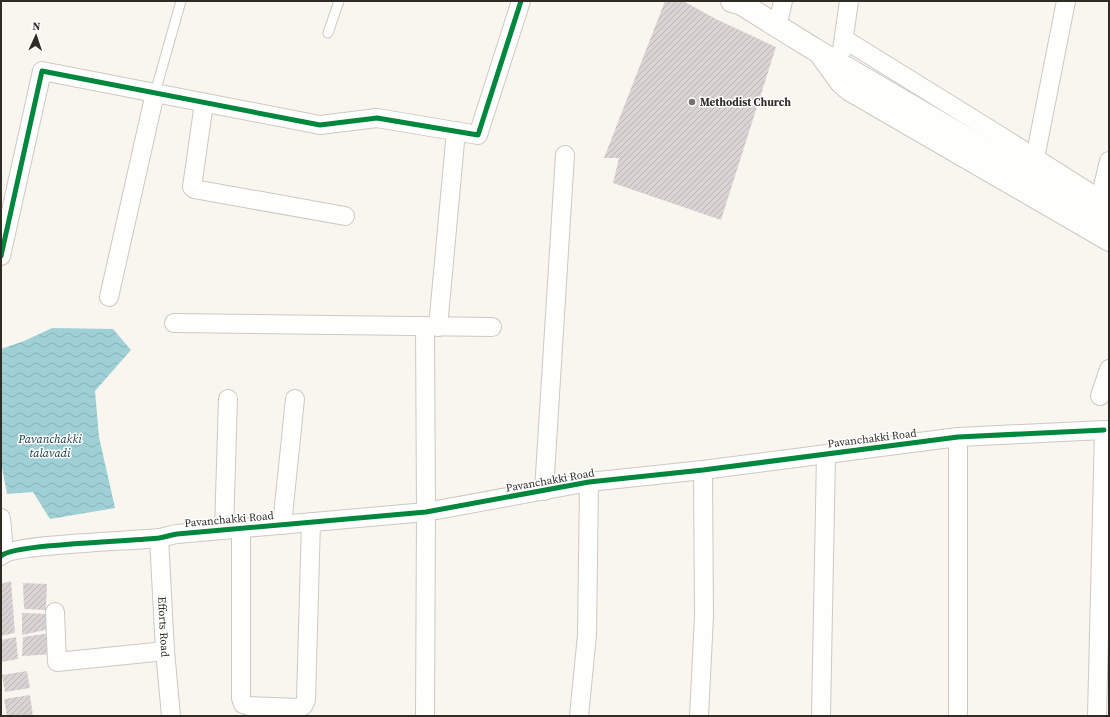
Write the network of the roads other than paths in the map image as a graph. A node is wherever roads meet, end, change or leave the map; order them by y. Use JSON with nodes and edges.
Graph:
{"nodes":[{"id":1,"x":181,"y":1,"type":"edge"},
{"id":2,"x":339,"y":1,"type":"edge"},
{"id":3,"x":521,"y":1,"type":"edge"},
{"id":4,"x":783,"y":1,"type":"edge"},
{"id":5,"x":849,"y":1,"type":"edge"},
{"id":6,"x":1066,"y":1,"type":"edge"},
{"id":7,"x":737,"y":2,"type":"edge"},
{"id":8,"x":777,"y":27,"type":"junction"},
{"id":9,"x":328,"y":33,"type":"dead end"},
{"id":10,"x":844,"y":39,"type":"junction"},
{"id":11,"x":814,"y":49,"type":"junction"},
{"id":12,"x":844,"y":66,"type":"junction"},
{"id":13,"x":155,"y":93,"type":"junction"},
{"id":14,"x":204,"y":103,"type":"junction"},
{"id":15,"x":456,"y":131,"type":"junction"},
{"id":16,"x":565,"y":155,"type":"dead end"},
{"id":17,"x":1036,"y":158,"type":"junction"},
{"id":18,"x":1109,"y":161,"type":"edge"},
{"id":19,"x":1105,"y":202,"type":"edge"},
{"id":20,"x":345,"y":216,"type":"dead end"},
{"id":21,"x":1109,"y":222,"type":"edge"},
{"id":22,"x":1109,"y":242,"type":"edge"},
{"id":23,"x":1,"y":256,"type":"edge"},
{"id":24,"x":109,"y":297,"type":"dead end"},
{"id":25,"x":174,"y":324,"type":"dead end"},
{"id":26,"x":431,"y":326,"type":"junction"},
{"id":27,"x":492,"y":327,"type":"dead end"},
{"id":28,"x":1109,"y":370,"type":"edge"},
{"id":29,"x":1100,"y":396,"type":"dead end"},
{"id":30,"x":228,"y":399,"type":"dead end"},
{"id":31,"x":295,"y":399,"type":"dead end"},
{"id":32,"x":1107,"y":430,"type":"edge"},
{"id":33,"x":958,"y":437,"type":"junction"},
{"id":34,"x":826,"y":454,"type":"junction"},
{"id":35,"x":703,"y":470,"type":"junction"},
{"id":36,"x":589,"y":482,"type":"junction"},
{"id":37,"x":544,"y":491,"type":"junction"},
{"id":38,"x":426,"y":512,"type":"junction"},
{"id":39,"x":1,"y":518,"type":"edge"},
{"id":40,"x":311,"y":522,"type":"junction"},
{"id":41,"x":282,"y":525,"type":"junction"},
{"id":42,"x":233,"y":529,"type":"junction"},
{"id":43,"x":159,"y":538,"type":"junction"},
{"id":44,"x":2,"y":555,"type":"edge"},
{"id":45,"x":55,"y":612,"type":"dead end"},
{"id":46,"x":165,"y":651,"type":"junction"},
{"id":47,"x":171,"y":716,"type":"edge"},
{"id":48,"x":425,"y":716,"type":"edge"},
{"id":49,"x":579,"y":716,"type":"edge"},
{"id":50,"x":699,"y":716,"type":"edge"},
{"id":51,"x":821,"y":716,"type":"edge"},
{"id":52,"x":958,"y":716,"type":"edge"},
{"id":53,"x":1098,"y":716,"type":"edge"}],
"edges":[{"from":1,"to":13,"type":"lane"},
{"from":2,"to":9,"type":"lane"},
{"from":3,"to":15,"type":"street"},
{"from":4,"to":8,"type":"street"},
{"from":5,"to":10,"type":"street"},
{"from":6,"to":17,"type":"street"},
{"from":7,"to":8,"type":"main road"},
{"from":8,"to":11,"type":"main road"},
{"from":10,"to":12,"type":"street"},
{"from":10,"to":17,"type":"street"},
{"from":11,"to":12,"type":"main road"},
{"from":11,"to":22,"type":"street"},
{"from":12,"to":21,"type":"main road"},
{"from":13,"to":14,"type":"street"},
{"from":13,"to":23,"type":"street"},
{"from":13,"to":24,"type":"street"},
{"from":14,"to":15,"type":"street"},
{"from":14,"to":20,"type":"street"},
{"from":15,"to":26,"type":"street"},
{"from":16,"to":37,"type":"street"},
{"from":17,"to":19,"type":"street"},
{"from":18,"to":19,"type":"street"},
{"from":25,"to":26,"type":"street"},
{"from":26,"to":27,"type":"street"},
{"from":26,"to":38,"type":"street"},
{"from":28,"to":29,"type":"street"},
{"from":30,"to":42,"type":"street"},
{"from":31,"to":41,"type":"street"},
{"from":32,"to":33,"type":"street","name":"Pavanchakki Road"},
{"from":32,"to":53,"type":"street"},
{"from":33,"to":34,"type":"street","name":"Pavanchakki Road"},
{"from":33,"to":52,"type":"street"},
{"from":34,"to":35,"type":"street","name":"Pavanchakki Road"},
{"from":34,"to":51,"type":"street"},
{"from":35,"to":36,"type":"street","name":"Pavanchakki Road"},
{"from":35,"to":50,"type":"street"},
{"from":36,"to":37,"type":"street","name":"Pavanchakki Road"},
{"from":36,"to":49,"type":"street"},
{"from":37,"to":38,"type":"street","name":"Pavanchakki Road"},
{"from":38,"to":40,"type":"street","name":"Pavanchakki Road"},
{"from":38,"to":48,"type":"street"},
{"from":39,"to":44,"type":"street"},
{"from":40,"to":41,"type":"street","name":"Pavanchakki Road"},
{"from":40,"to":42,"type":"street"},
{"from":41,"to":42,"type":"street","name":"Pavanchakki Road"},
{"from":42,"to":43,"type":"street","name":"Pavanchakki Road"},
{"from":43,"to":44,"type":"street","name":"Pavanchakki Road"},
{"from":43,"to":46,"type":"street","name":"Efforts Road"},
{"from":45,"to":46,"type":"street"},
{"from":46,"to":47,"type":"street","name":"Efforts Road"}]}
